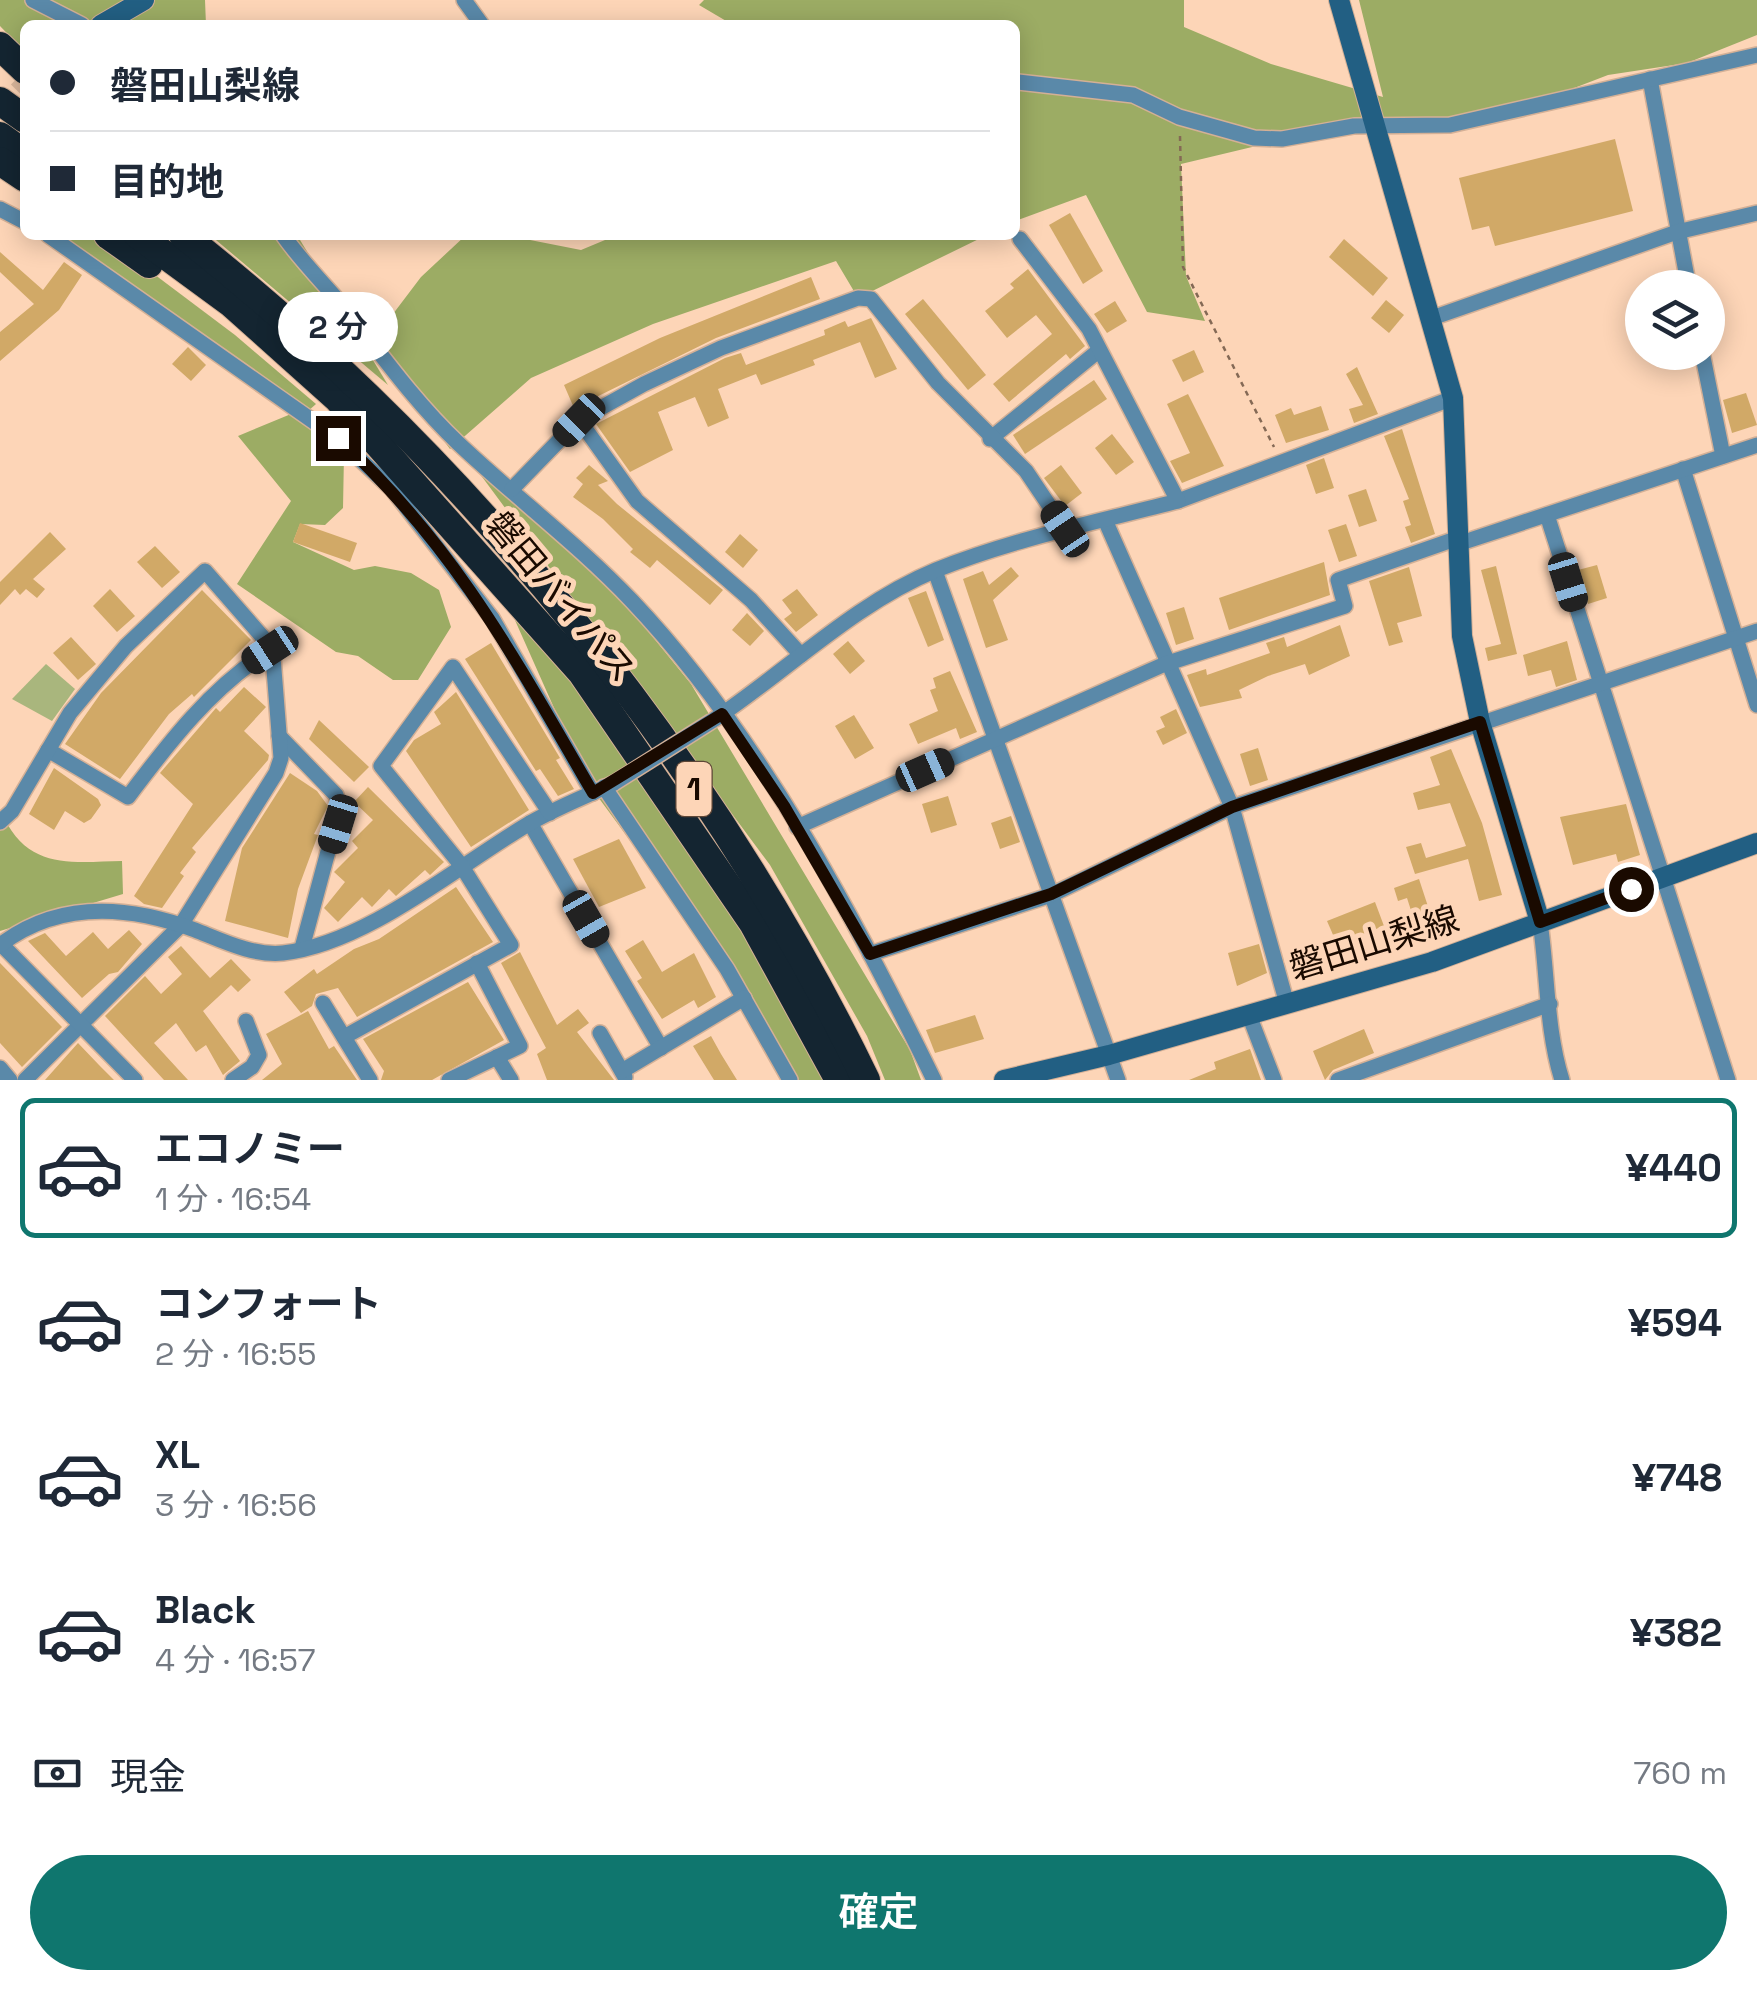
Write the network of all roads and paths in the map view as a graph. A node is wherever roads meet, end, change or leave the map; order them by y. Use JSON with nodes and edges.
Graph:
{"nodes":[{"id":1,"x":33,"y":0,"type":"edge"},
{"id":2,"x":144,"y":0,"type":"edge"},
{"id":3,"x":1339,"y":0,"type":"edge"},
{"id":4,"x":72,"y":20,"type":"edge"},
{"id":5,"x":111,"y":20,"type":"edge"},
{"id":6,"x":0,"y":46,"type":"edge"},
{"id":7,"x":1757,"y":55,"type":"edge"},
{"id":8,"x":20,"y":65,"type":"edge"},
{"id":9,"x":1650,"y":78,"type":"junction"},
{"id":10,"x":1020,"y":82,"type":"edge"},
{"id":11,"x":1179,"y":118,"type":"junction"},
{"id":12,"x":1378,"y":126,"type":"junction"},
{"id":13,"x":1757,"y":214,"type":"edge"},
{"id":14,"x":1677,"y":232,"type":"junction"},
{"id":15,"x":55,"y":240,"type":"edge"},
{"id":16,"x":114,"y":240,"type":"edge"},
{"id":17,"x":145,"y":240,"type":"edge"},
{"id":18,"x":189,"y":240,"type":"edge"},
{"id":19,"x":213,"y":240,"type":"edge"},
{"id":20,"x":287,"y":240,"type":"edge"},
{"id":21,"x":1020,"y":240,"type":"dead end"},
{"id":22,"x":1684,"y":270,"type":"edge"},
{"id":23,"x":1432,"y":318,"type":"junction"},
{"id":24,"x":1098,"y":352,"type":"junction"},
{"id":25,"x":1706,"y":370,"type":"edge"},
{"id":26,"x":1453,"y":398,"type":"junction"},
{"id":27,"x":579,"y":420,"type":"junction"},
{"id":28,"x":990,"y":439,"type":"junction"},
{"id":29,"x":1757,"y":445,"type":"edge"},
{"id":30,"x":1723,"y":456,"type":"junction"},
{"id":31,"x":1282,"y":461,"type":"junction"},
{"id":32,"x":1683,"y":469,"type":"junction"},
{"id":33,"x":512,"y":489,"type":"junction"},
{"id":34,"x":1178,"y":501,"type":"junction"},
{"id":35,"x":1547,"y":514,"type":"junction"},
{"id":36,"x":1106,"y":520,"type":"junction"},
{"id":37,"x":1065,"y":529,"type":"junction"},
{"id":38,"x":474,"y":530,"type":"junction"},
{"id":39,"x":1461,"y":540,"type":"junction"},
{"id":40,"x":935,"y":570,"type":"junction"},
{"id":41,"x":1757,"y":632,"type":"edge"},
{"id":42,"x":1735,"y":639,"type":"junction"},
{"id":43,"x":270,"y":650,"type":"junction"},
{"id":44,"x":801,"y":655,"type":"junction"},
{"id":45,"x":1165,"y":664,"type":"junction"},
{"id":46,"x":1599,"y":683,"type":"junction"},
{"id":47,"x":1757,"y":704,"type":"edge"},
{"id":48,"x":717,"y":718,"type":"junction"},
{"id":49,"x":1480,"y":722,"type":"junction"},
{"id":50,"x":279,"y":736,"type":"junction"},
{"id":51,"x":995,"y":739,"type":"junction"},
{"id":52,"x":48,"y":750,"type":"junction"},
{"id":53,"x":604,"y":788,"type":"junction"},
{"id":54,"x":1232,"y":807,"type":"junction"},
{"id":55,"x":4,"y":812,"type":"edge"},
{"id":56,"x":550,"y":813,"type":"junction"},
{"id":57,"x":530,"y":823,"type":"junction"},
{"id":58,"x":797,"y":827,"type":"junction"},
{"id":59,"x":1757,"y":843,"type":"edge"},
{"id":60,"x":461,"y":865,"type":"junction"},
{"id":61,"x":1661,"y":878,"type":"junction"},
{"id":62,"x":1051,"y":894,"type":"junction"},
{"id":63,"x":1540,"y":922,"type":"junction"},
{"id":64,"x":181,"y":925,"type":"junction"},
{"id":65,"x":0,"y":944,"type":"edge"},
{"id":66,"x":302,"y":948,"type":"junction"},
{"id":67,"x":870,"y":954,"type":"junction"},
{"id":68,"x":477,"y":963,"type":"junction"},
{"id":69,"x":744,"y":998,"type":"junction"},
{"id":70,"x":323,"y":1002,"type":"dead end"},
{"id":71,"x":1288,"y":1004,"type":"junction"},
{"id":72,"x":1550,"y":1004,"type":"junction"},
{"id":73,"x":1249,"y":1014,"type":"junction"},
{"id":74,"x":246,"y":1022,"type":"dead end"},
{"id":75,"x":81,"y":1024,"type":"junction"},
{"id":76,"x":600,"y":1033,"type":"dead end"},
{"id":77,"x":344,"y":1037,"type":"junction"},
{"id":78,"x":661,"y":1048,"type":"junction"},
{"id":79,"x":1109,"y":1055,"type":"junction"},
{"id":80,"x":496,"y":1057,"type":"junction"},
{"id":81,"x":0,"y":1068,"type":"edge"},
{"id":82,"x":624,"y":1076,"type":"edge"},
{"id":83,"x":10,"y":1080,"type":"edge"},
{"id":84,"x":24,"y":1080,"type":"edge"},
{"id":85,"x":135,"y":1080,"type":"edge"},
{"id":86,"x":234,"y":1080,"type":"edge"},
{"id":87,"x":370,"y":1080,"type":"edge"},
{"id":88,"x":449,"y":1080,"type":"edge"},
{"id":89,"x":510,"y":1080,"type":"edge"},
{"id":90,"x":790,"y":1080,"type":"edge"},
{"id":91,"x":840,"y":1080,"type":"edge"},
{"id":92,"x":866,"y":1080,"type":"edge"},
{"id":93,"x":934,"y":1080,"type":"edge"},
{"id":94,"x":1004,"y":1080,"type":"edge"},
{"id":95,"x":1118,"y":1080,"type":"edge"},
{"id":96,"x":1274,"y":1080,"type":"edge"},
{"id":97,"x":1338,"y":1080,"type":"edge"},
{"id":98,"x":1562,"y":1080,"type":"edge"},
{"id":99,"x":1728,"y":1080,"type":"edge"}],
"edges":[{"from":1,"to":4,"type":"street"},
{"from":2,"to":5,"type":"street"},
{"from":3,"to":12,"type":"street"},
{"from":6,"to":8,"type":"highway"},
{"from":7,"to":9,"type":"street"},
{"from":9,"to":12,"type":"street"},
{"from":9,"to":14,"type":"street"},
{"from":10,"to":11,"type":"street"},
{"from":11,"to":12,"type":"street"},
{"from":11,"to":31,"type":"path"},
{"from":12,"to":23,"type":"street"},
{"from":13,"to":14,"type":"street"},
{"from":14,"to":22,"type":"street"},
{"from":14,"to":23,"type":"street"},
{"from":15,"to":53,"type":"street"},
{"from":16,"to":38,"type":"highway"},
{"from":17,"to":38,"type":"highway","name":"磐田バイパス","number":"1"},
{"from":18,"to":38,"type":"highway","name":"磐田バイパス","number":"1"},
{"from":19,"to":38,"type":"highway"},
{"from":20,"to":33,"type":"street"},
{"from":21,"to":24,"type":"street"},
{"from":23,"to":26,"type":"street"},
{"from":24,"to":28,"type":"street"},
{"from":24,"to":34,"type":"street"},
{"from":25,"to":30,"type":"street"},
{"from":26,"to":31,"type":"street"},
{"from":26,"to":39,"type":"street"},
{"from":27,"to":28,"type":"street"},
{"from":27,"to":33,"type":"street"},
{"from":27,"to":44,"type":"street"},
{"from":28,"to":37,"type":"street"},
{"from":29,"to":30,"type":"street"},
{"from":30,"to":32,"type":"street"},
{"from":31,"to":34,"type":"street"},
{"from":32,"to":35,"type":"street"},
{"from":32,"to":42,"type":"street"},
{"from":33,"to":48,"type":"street"},
{"from":34,"to":36,"type":"street"},
{"from":35,"to":39,"type":"street"},
{"from":35,"to":46,"type":"street"},
{"from":36,"to":37,"type":"street"},
{"from":36,"to":45,"type":"street"},
{"from":37,"to":40,"type":"street"},
{"from":38,"to":91,"type":"highway","name":"磐田バイパス","number":"1"},
{"from":38,"to":92,"type":"highway","name":"磐田バイパス","number":"1"},
{"from":39,"to":45,"type":"street"},
{"from":39,"to":49,"type":"street"},
{"from":40,"to":44,"type":"street"},
{"from":40,"to":51,"type":"street"},
{"from":41,"to":42,"type":"street"},
{"from":42,"to":46,"type":"street"},
{"from":42,"to":47,"type":"street"},
{"from":43,"to":50,"type":"street"},
{"from":43,"to":52,"type":"street"},
{"from":43,"to":52,"type":"street"},
{"from":44,"to":48,"type":"street"},
{"from":45,"to":51,"type":"street"},
{"from":45,"to":54,"type":"street"},
{"from":46,"to":49,"type":"street"},
{"from":46,"to":61,"type":"street"},
{"from":48,"to":53,"type":"street","bridge":true},
{"from":48,"to":58,"type":"street"},
{"from":49,"to":54,"type":"street"},
{"from":49,"to":63,"type":"street"},
{"from":50,"to":64,"type":"street"},
{"from":50,"to":66,"type":"street"},
{"from":51,"to":58,"type":"street"},
{"from":51,"to":62,"type":"street"},
{"from":52,"to":55,"type":"street"},
{"from":53,"to":56,"type":"street"},
{"from":53,"to":69,"type":"street"},
{"from":54,"to":62,"type":"street"},
{"from":54,"to":71,"type":"street"},
{"from":56,"to":57,"type":"street"},
{"from":56,"to":60,"type":"street"},
{"from":57,"to":60,"type":"street"},
{"from":57,"to":78,"type":"street"},
{"from":58,"to":67,"type":"street"},
{"from":59,"to":61,"type":"street","name":"磐田山梨線"},
{"from":60,"to":66,"type":"street"},
{"from":60,"to":68,"type":"street"},
{"from":61,"to":63,"type":"street","name":"磐田山梨線"},
{"from":61,"to":99,"type":"street"},
{"from":62,"to":67,"type":"street"},
{"from":62,"to":79,"type":"street"},
{"from":63,"to":71,"type":"street","name":"磐田山梨線"},
{"from":63,"to":72,"type":"street"},
{"from":64,"to":65,"type":"street"},
{"from":64,"to":66,"type":"street"},
{"from":64,"to":75,"type":"street"},
{"from":65,"to":75,"type":"street"},
{"from":67,"to":93,"type":"street"},
{"from":68,"to":77,"type":"street"},
{"from":68,"to":80,"type":"street"},
{"from":69,"to":78,"type":"street"},
{"from":69,"to":90,"type":"street"},
{"from":70,"to":77,"type":"street"},
{"from":71,"to":73,"type":"street","name":"磐田山梨線"},
{"from":72,"to":97,"type":"street"},
{"from":72,"to":98,"type":"street"},
{"from":73,"to":79,"type":"street","name":"磐田山梨線"},
{"from":73,"to":96,"type":"street"},
{"from":74,"to":86,"type":"street"},
{"from":75,"to":84,"type":"street"},
{"from":75,"to":85,"type":"street"},
{"from":76,"to":82,"type":"street"},
{"from":77,"to":87,"type":"street"},
{"from":78,"to":82,"type":"street"},
{"from":79,"to":94,"type":"street","name":"磐田山梨線"},
{"from":79,"to":95,"type":"street"},
{"from":80,"to":88,"type":"street"},
{"from":80,"to":89,"type":"street"},
{"from":81,"to":83,"type":"street"}]}
